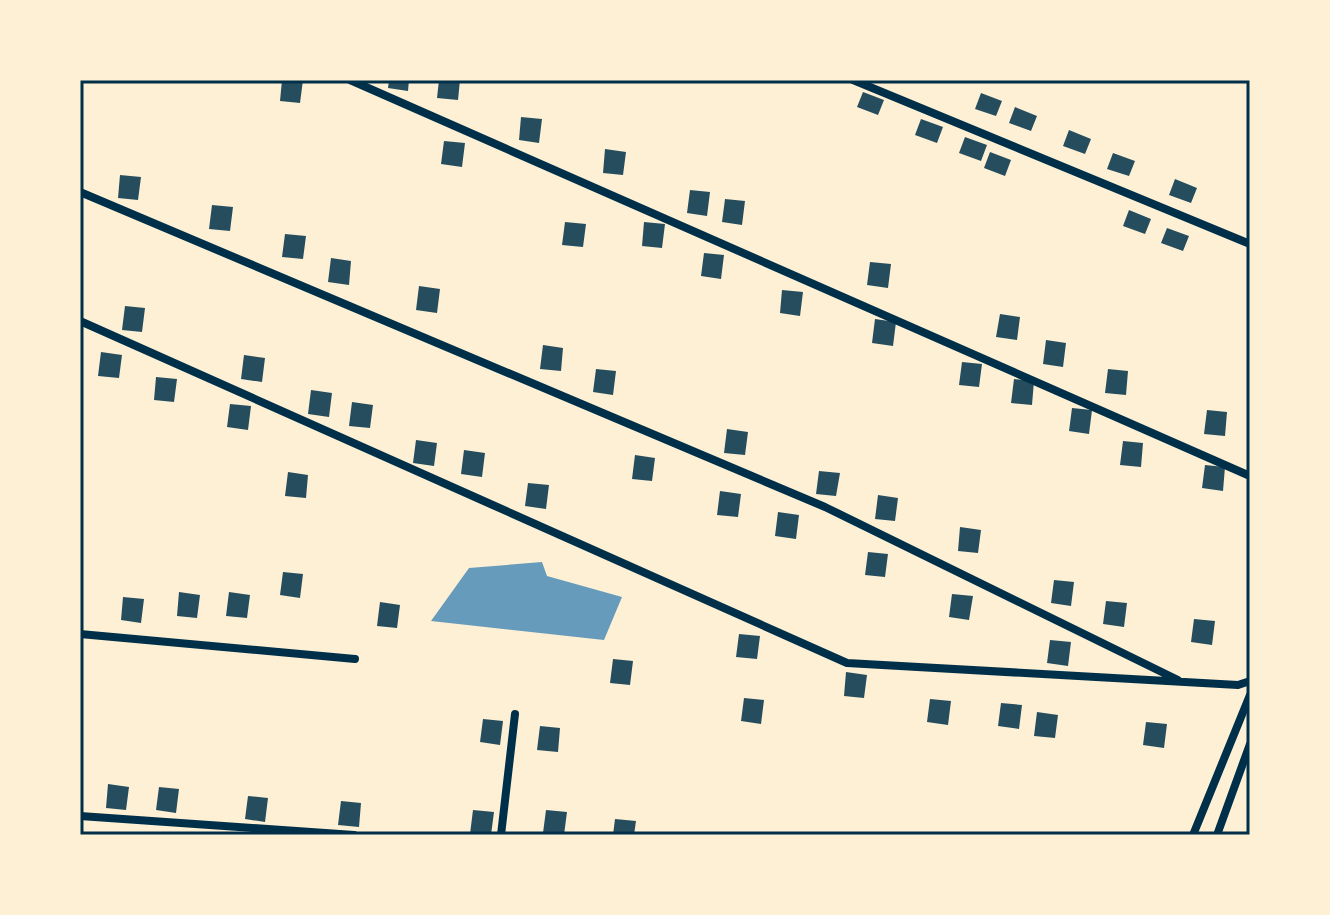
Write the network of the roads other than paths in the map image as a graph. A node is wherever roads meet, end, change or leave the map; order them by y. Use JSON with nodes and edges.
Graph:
{"nodes":[{"id":1,"x":350,"y":80,"type":"edge"},
{"id":2,"x":853,"y":80,"type":"edge"},
{"id":3,"x":80,"y":192,"type":"edge"},
{"id":4,"x":1250,"y":244,"type":"edge"},
{"id":5,"x":80,"y":321,"type":"edge"},
{"id":6,"x":1250,"y":476,"type":"edge"},
{"id":7,"x":80,"y":634,"type":"edge"},
{"id":8,"x":355,"y":659,"type":"dead end"},
{"id":9,"x":1250,"y":681,"type":"edge"},
{"id":10,"x":1182,"y":682,"type":"junction"},
{"id":11,"x":1250,"y":695,"type":"edge"},
{"id":12,"x":515,"y":714,"type":"dead end"},
{"id":13,"x":1250,"y":744,"type":"edge"},
{"id":14,"x":80,"y":816,"type":"edge"},
{"id":15,"x":354,"y":835,"type":"edge"},
{"id":16,"x":501,"y":835,"type":"edge"},
{"id":17,"x":1193,"y":835,"type":"edge"},
{"id":18,"x":1217,"y":835,"type":"edge"}],
"edges":[{"from":1,"to":6,"type":"street"},
{"from":2,"to":4,"type":"street"},
{"from":3,"to":10,"type":"street"},
{"from":5,"to":10,"type":"street"},
{"from":7,"to":8,"type":"street"},
{"from":9,"to":10,"type":"street"},
{"from":11,"to":17,"type":"street"},
{"from":12,"to":16,"type":"street"},
{"from":13,"to":18,"type":"street"},
{"from":14,"to":15,"type":"street"}]}
